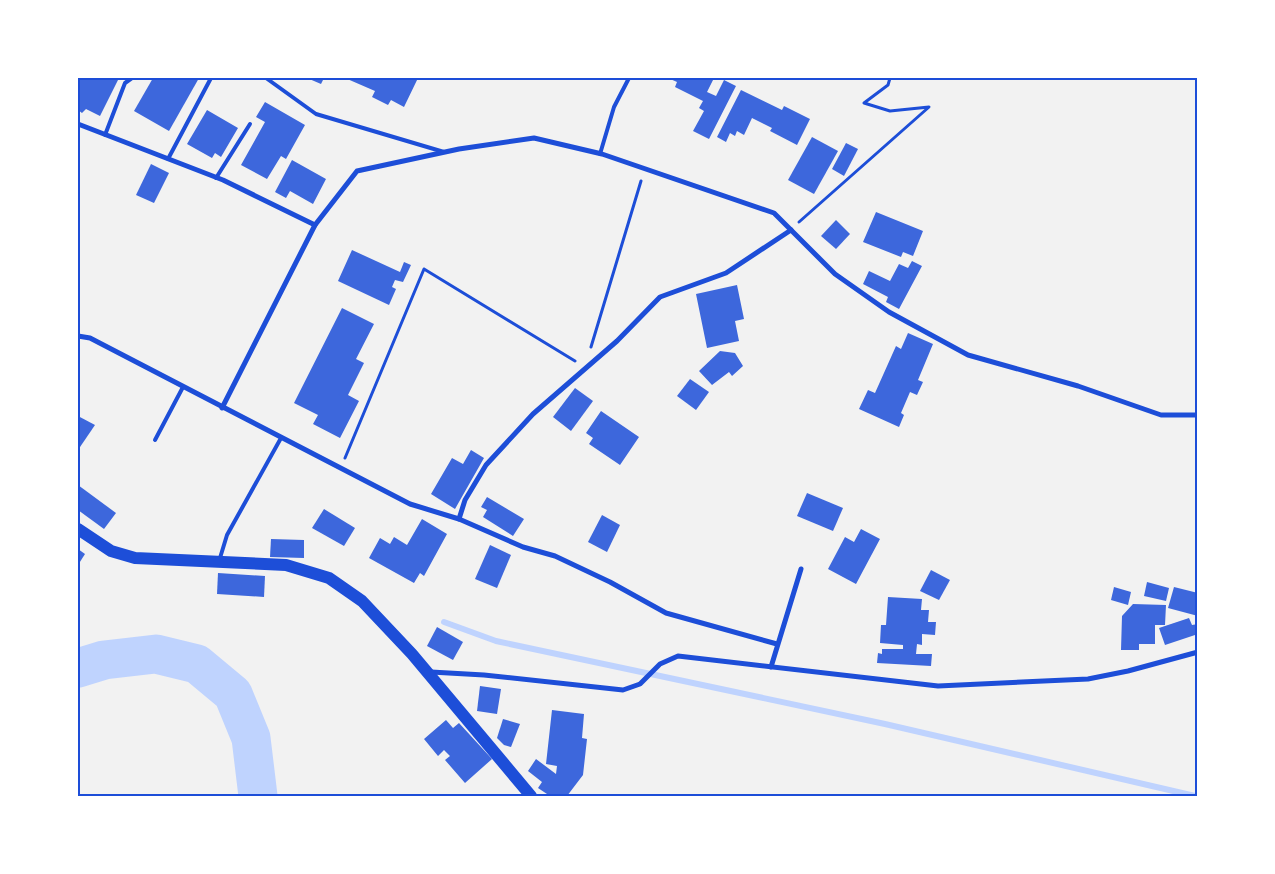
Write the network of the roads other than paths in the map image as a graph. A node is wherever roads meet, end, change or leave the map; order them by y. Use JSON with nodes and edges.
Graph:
{"nodes":[{"id":1,"x":132,"y":78,"type":"edge"},
{"id":2,"x":211,"y":78,"type":"edge"},
{"id":3,"x":266,"y":78,"type":"edge"},
{"id":4,"x":629,"y":78,"type":"edge"},
{"id":5,"x":78,"y":124,"type":"edge"},
{"id":6,"x":250,"y":124,"type":"dead end"},
{"id":7,"x":105,"y":135,"type":"junction"},
{"id":8,"x":444,"y":152,"type":"junction"},
{"id":9,"x":600,"y":154,"type":"junction"},
{"id":10,"x":168,"y":159,"type":"junction"},
{"id":11,"x":216,"y":178,"type":"junction"},
{"id":12,"x":315,"y":225,"type":"junction"},
{"id":13,"x":791,"y":230,"type":"junction"},
{"id":14,"x":78,"y":336,"type":"edge"},
{"id":15,"x":183,"y":387,"type":"junction"},
{"id":16,"x":222,"y":408,"type":"junction"},
{"id":17,"x":1198,"y":415,"type":"edge"},
{"id":18,"x":281,"y":438,"type":"junction"},
{"id":19,"x":155,"y":440,"type":"dead end"},
{"id":20,"x":459,"y":519,"type":"junction"},
{"id":21,"x":78,"y":529,"type":"edge"},
{"id":22,"x":219,"y":562,"type":"junction"},
{"id":23,"x":801,"y":569,"type":"dead end"},
{"id":24,"x":777,"y":644,"type":"junction"},
{"id":25,"x":1198,"y":652,"type":"edge"},
{"id":26,"x":771,"y":667,"type":"junction"},
{"id":27,"x":427,"y":672,"type":"junction"},
{"id":28,"x":531,"y":796,"type":"edge"}],
"edges":[{"from":1,"to":7,"type":"lane"},
{"from":2,"to":10,"type":"lane"},
{"from":3,"to":8,"type":"lane"},
{"from":4,"to":9,"type":"lane"},
{"from":5,"to":7,"type":"street"},
{"from":6,"to":11,"type":"lane"},
{"from":7,"to":10,"type":"street"},
{"from":8,"to":9,"type":"street"},
{"from":8,"to":12,"type":"street"},
{"from":9,"to":13,"type":"street"},
{"from":10,"to":11,"type":"street"},
{"from":11,"to":12,"type":"street"},
{"from":12,"to":16,"type":"street"},
{"from":13,"to":17,"type":"street"},
{"from":13,"to":20,"type":"street"},
{"from":14,"to":15,"type":"street"},
{"from":15,"to":16,"type":"street"},
{"from":15,"to":19,"type":"lane"},
{"from":16,"to":18,"type":"street"},
{"from":18,"to":20,"type":"street"},
{"from":18,"to":22,"type":"lane"},
{"from":20,"to":24,"type":"street"},
{"from":21,"to":22,"type":"main road"},
{"from":22,"to":27,"type":"main road"},
{"from":23,"to":24,"type":"street"},
{"from":24,"to":26,"type":"street"},
{"from":25,"to":26,"type":"street"},
{"from":26,"to":27,"type":"street"},
{"from":27,"to":28,"type":"main road"}]}
